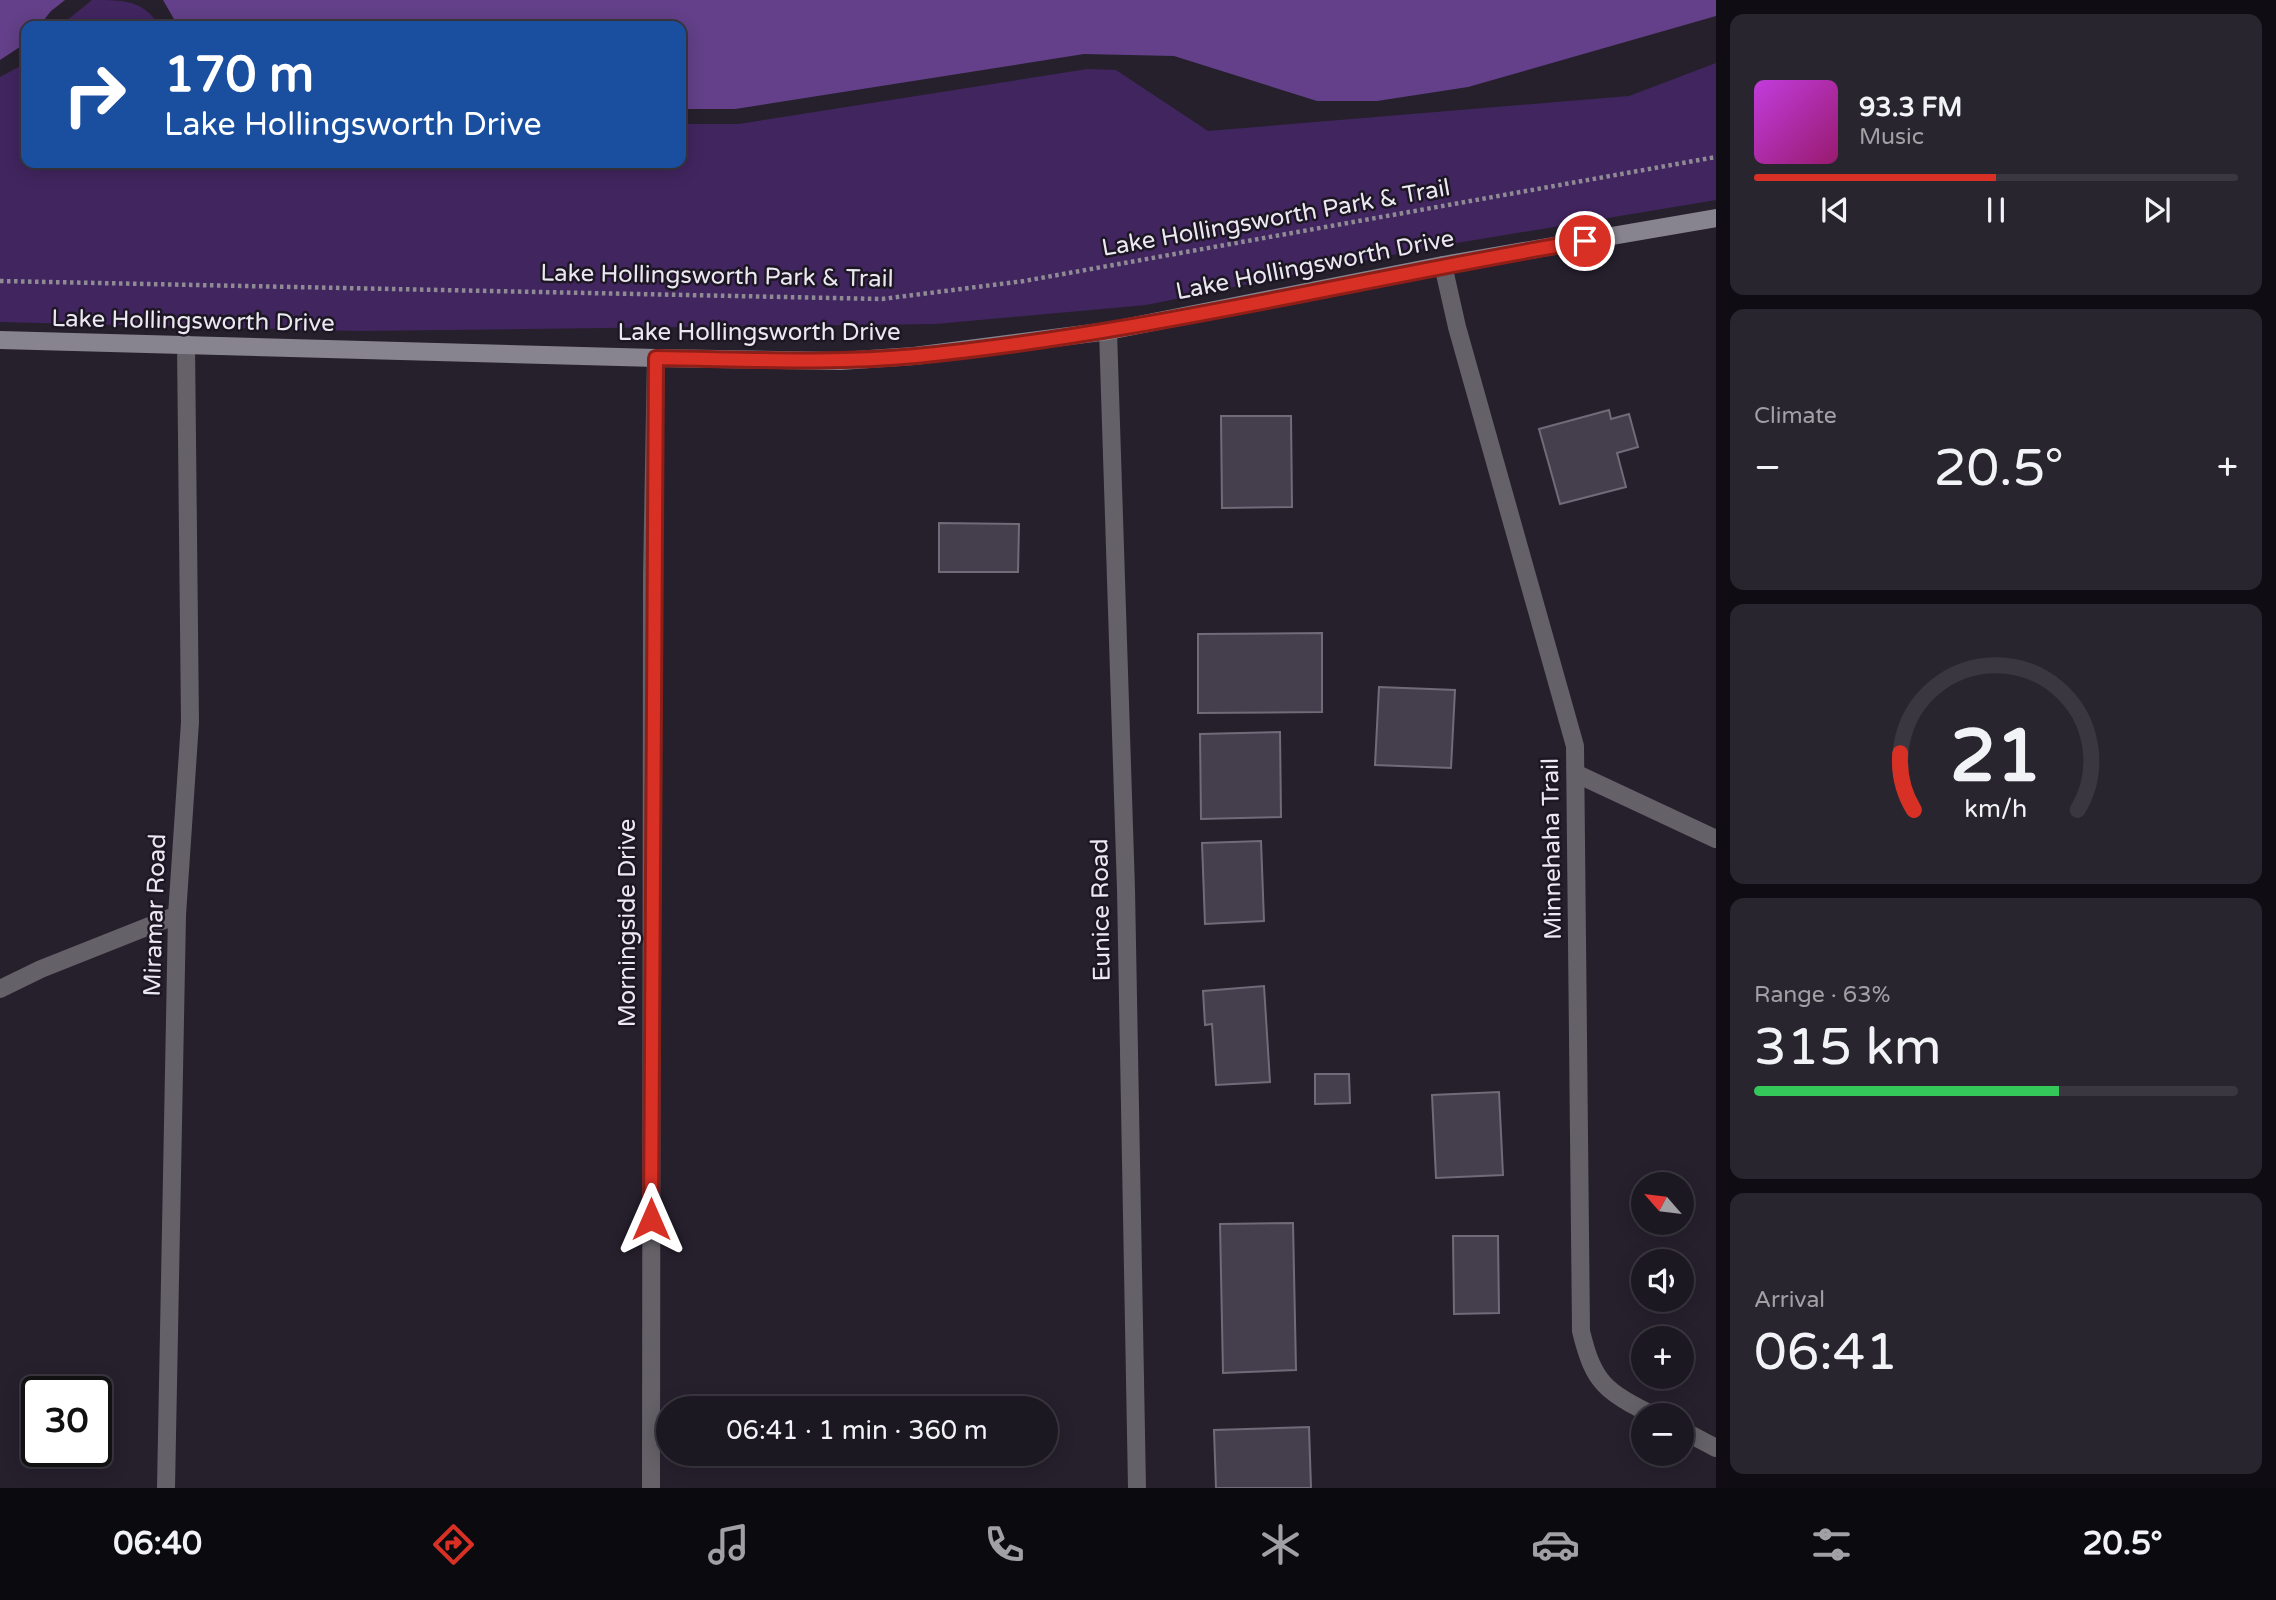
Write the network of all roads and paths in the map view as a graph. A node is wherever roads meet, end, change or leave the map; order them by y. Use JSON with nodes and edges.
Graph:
{"nodes":[{"id":1,"x":1716,"y":157,"type":"edge"},
{"id":2,"x":1716,"y":218,"type":"edge"},
{"id":3,"x":1443,"y":265,"type":"junction"},
{"id":4,"x":0,"y":281,"type":"edge"},
{"id":5,"x":1108,"y":331,"type":"junction"},
{"id":6,"x":0,"y":340,"type":"edge"},
{"id":7,"x":186,"y":344,"type":"junction"},
{"id":8,"x":656,"y":358,"type":"junction"},
{"id":9,"x":1577,"y":774,"type":"junction"},
{"id":10,"x":1716,"y":839,"type":"edge"},
{"id":11,"x":177,"y":915,"type":"junction"},
{"id":12,"x":0,"y":989,"type":"edge"},
{"id":13,"x":1632,"y":1403,"type":"edge"},
{"id":14,"x":1694,"y":1436,"type":"edge"},
{"id":15,"x":1716,"y":1448,"type":"edge"},
{"id":16,"x":166,"y":1488,"type":"edge"},
{"id":17,"x":651,"y":1488,"type":"edge"},
{"id":18,"x":1137,"y":1488,"type":"edge"}],
"edges":[{"from":1,"to":4,"type":"path","name":"Lake Hollingsworth Park & Trail"},
{"from":2,"to":3,"type":"street","name":"Lake Hollingsworth Drive"},
{"from":3,"to":5,"type":"street","name":"Lake Hollingsworth Drive"},
{"from":3,"to":9,"type":"street","name":"Minnehaha Trail"},
{"from":5,"to":8,"type":"street","name":"Lake Hollingsworth Drive"},
{"from":5,"to":18,"type":"street","name":"Eunice Road"},
{"from":6,"to":7,"type":"street","name":"Lake Hollingsworth Drive"},
{"from":7,"to":8,"type":"street","name":"Lake Hollingsworth Drive"},
{"from":7,"to":11,"type":"street","name":"Miramar Road"},
{"from":8,"to":17,"type":"street","name":"Morningside Drive"},
{"from":9,"to":10,"type":"street"},
{"from":9,"to":13,"type":"street","name":"Minnehaha Trail"},
{"from":11,"to":12,"type":"street"},
{"from":11,"to":16,"type":"street","name":"Miramar Road"},
{"from":14,"to":15,"type":"street"}]}
